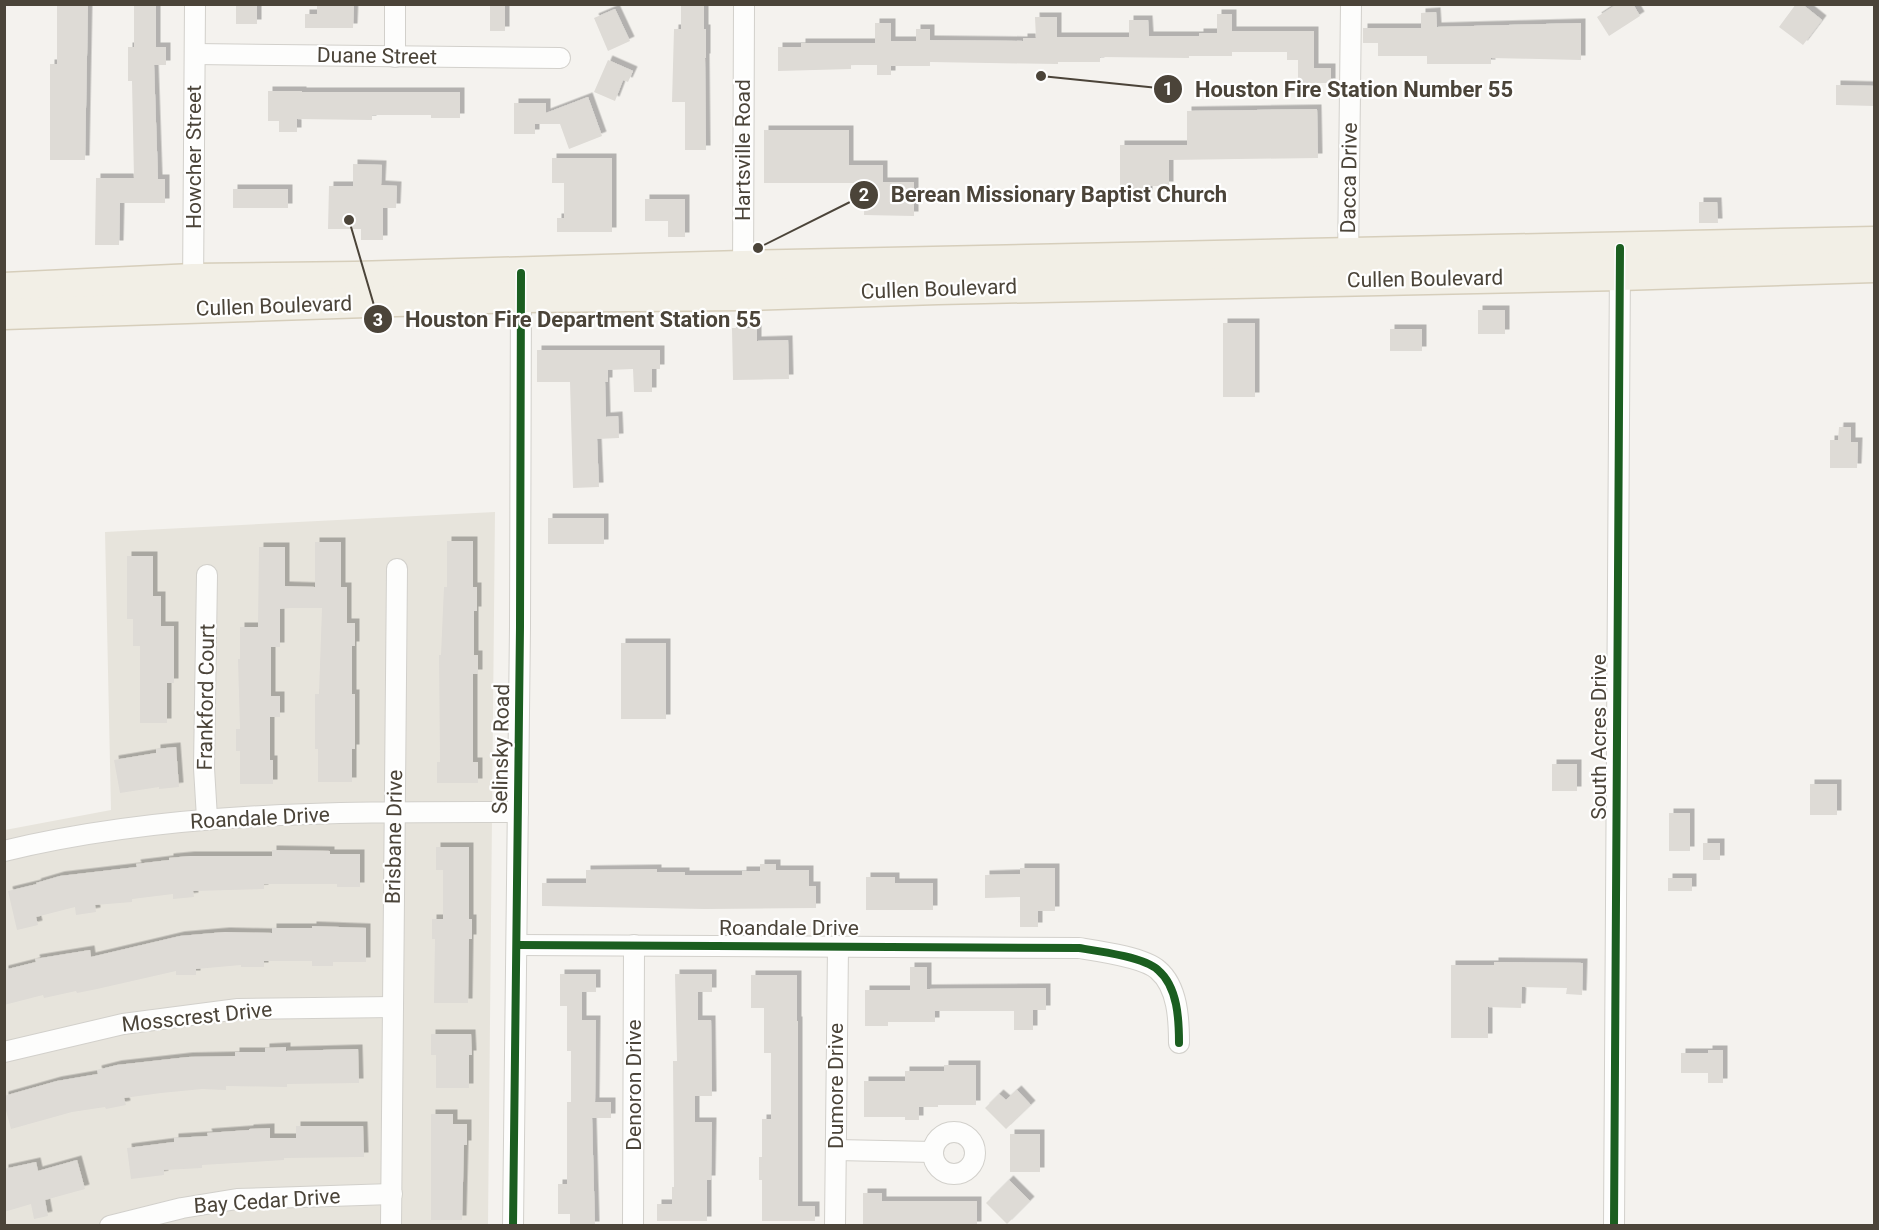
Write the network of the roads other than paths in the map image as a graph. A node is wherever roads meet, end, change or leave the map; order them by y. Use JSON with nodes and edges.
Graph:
{"nodes":[{"id":1,"x":195,"y":4,"type":"edge"},
{"id":2,"x":395,"y":4,"type":"edge"},
{"id":3,"x":744,"y":4,"type":"edge"},
{"id":4,"x":1351,"y":4,"type":"edge"},
{"id":5,"x":195,"y":54,"type":"junction"},
{"id":6,"x":395,"y":57,"type":"junction"},
{"id":7,"x":560,"y":58,"type":"dead end"},
{"id":8,"x":1875,"y":243,"type":"edge"},
{"id":9,"x":1620,"y":262,"type":"junction"},
{"id":10,"x":1348,"y":267,"type":"junction"},
{"id":11,"x":1875,"y":267,"type":"edge"},
{"id":12,"x":193,"y":279,"type":"junction"},
{"id":13,"x":743,"y":281,"type":"junction"},
{"id":14,"x":521,"y":285,"type":"junction"},
{"id":15,"x":4,"y":288,"type":"edge"},
{"id":16,"x":355,"y":290,"type":"junction"},
{"id":17,"x":193,"y":309,"type":"junction"},
{"id":18,"x":4,"y":314,"type":"edge"},
{"id":19,"x":397,"y":569,"type":"dead end"},
{"id":20,"x":207,"y":575,"type":"dead end"},
{"id":21,"x":518,"y":812,"type":"junction"},
{"id":22,"x":395,"y":813,"type":"junction"},
{"id":23,"x":207,"y":818,"type":"junction"},
{"id":24,"x":4,"y":850,"type":"edge"},
{"id":25,"x":517,"y":945,"type":"junction"},
{"id":26,"x":634,"y":945,"type":"junction"},
{"id":27,"x":837,"y":946,"type":"junction"},
{"id":28,"x":393,"y":1007,"type":"junction"},
{"id":29,"x":1179,"y":1044,"type":"dead end"},
{"id":30,"x":4,"y":1052,"type":"edge"},
{"id":31,"x":836,"y":1150,"type":"junction"},
{"id":32,"x":933,"y":1152,"type":"dead end"},
{"id":33,"x":392,"y":1194,"type":"junction"},
{"id":34,"x":143,"y":1221,"type":"edge"},
{"id":35,"x":110,"y":1226,"type":"edge"},
{"id":36,"x":391,"y":1226,"type":"edge"},
{"id":37,"x":513,"y":1226,"type":"edge"},
{"id":38,"x":633,"y":1226,"type":"edge"},
{"id":39,"x":836,"y":1226,"type":"edge"},
{"id":40,"x":1614,"y":1226,"type":"edge"}],
"edges":[{"from":1,"to":5,"type":"street","name":"Howcher Street"},
{"from":2,"to":6,"type":"street"},
{"from":3,"to":13,"type":"street","name":"Hartsville Road"},
{"from":4,"to":10,"type":"street","name":"Dacca Drive"},
{"from":5,"to":6,"type":"street","name":"Duane Street"},
{"from":5,"to":12,"type":"street","name":"Howcher Street"},
{"from":6,"to":7,"type":"street","name":"Duane Street"},
{"from":8,"to":9,"type":"main road","name":"Cullen Boulevard"},
{"from":9,"to":10,"type":"main road","name":"Cullen Boulevard"},
{"from":9,"to":11,"type":"main road","name":"Cullen Boulevard"},
{"from":9,"to":40,"type":"street","name":"South Acres Drive"},
{"from":10,"to":13,"type":"main road","name":"Cullen Boulevard"},
{"from":12,"to":15,"type":"main road","name":"Cullen Boulevard"},
{"from":12,"to":16,"type":"main road","name":"Cullen Boulevard"},
{"from":12,"to":17,"type":"street","name":"Howcher Street"},
{"from":13,"to":14,"type":"main road","name":"Cullen Boulevard"},
{"from":14,"to":16,"type":"main road","name":"Cullen Boulevard"},
{"from":14,"to":21,"type":"street","name":"Selinsky Road"},
{"from":16,"to":17,"type":"main road","name":"Cullen Boulevard"},
{"from":17,"to":18,"type":"main road","name":"Cullen Boulevard"},
{"from":19,"to":22,"type":"street","name":"Brisbane Drive"},
{"from":20,"to":23,"type":"street","name":"Frankford Court"},
{"from":21,"to":22,"type":"street","name":"Roandale Drive"},
{"from":21,"to":25,"type":"street","name":"Selinsky Road"},
{"from":22,"to":23,"type":"street","name":"Roandale Drive"},
{"from":22,"to":28,"type":"street","name":"Brisbane Drive"},
{"from":23,"to":24,"type":"street","name":"Roandale Drive"},
{"from":25,"to":26,"type":"street","name":"Roandale Drive"},
{"from":25,"to":37,"type":"street","name":"Selinsky Road"},
{"from":26,"to":27,"type":"street","name":"Roandale Drive"},
{"from":26,"to":38,"type":"street","name":"Denoron Drive"},
{"from":27,"to":29,"type":"street","name":"Roandale Drive"},
{"from":27,"to":31,"type":"street","name":"Dumore Drive"},
{"from":28,"to":30,"type":"street","name":"Mosscrest Drive"},
{"from":28,"to":33,"type":"street","name":"Brisbane Drive"},
{"from":31,"to":32,"type":"street"},
{"from":31,"to":39,"type":"street","name":"Dumore Drive"},
{"from":33,"to":34,"type":"street","name":"Bay Cedar Drive"},
{"from":33,"to":36,"type":"street","name":"Brisbane Drive"},
{"from":34,"to":35,"type":"street","name":"Bay Cedar Drive"}]}
